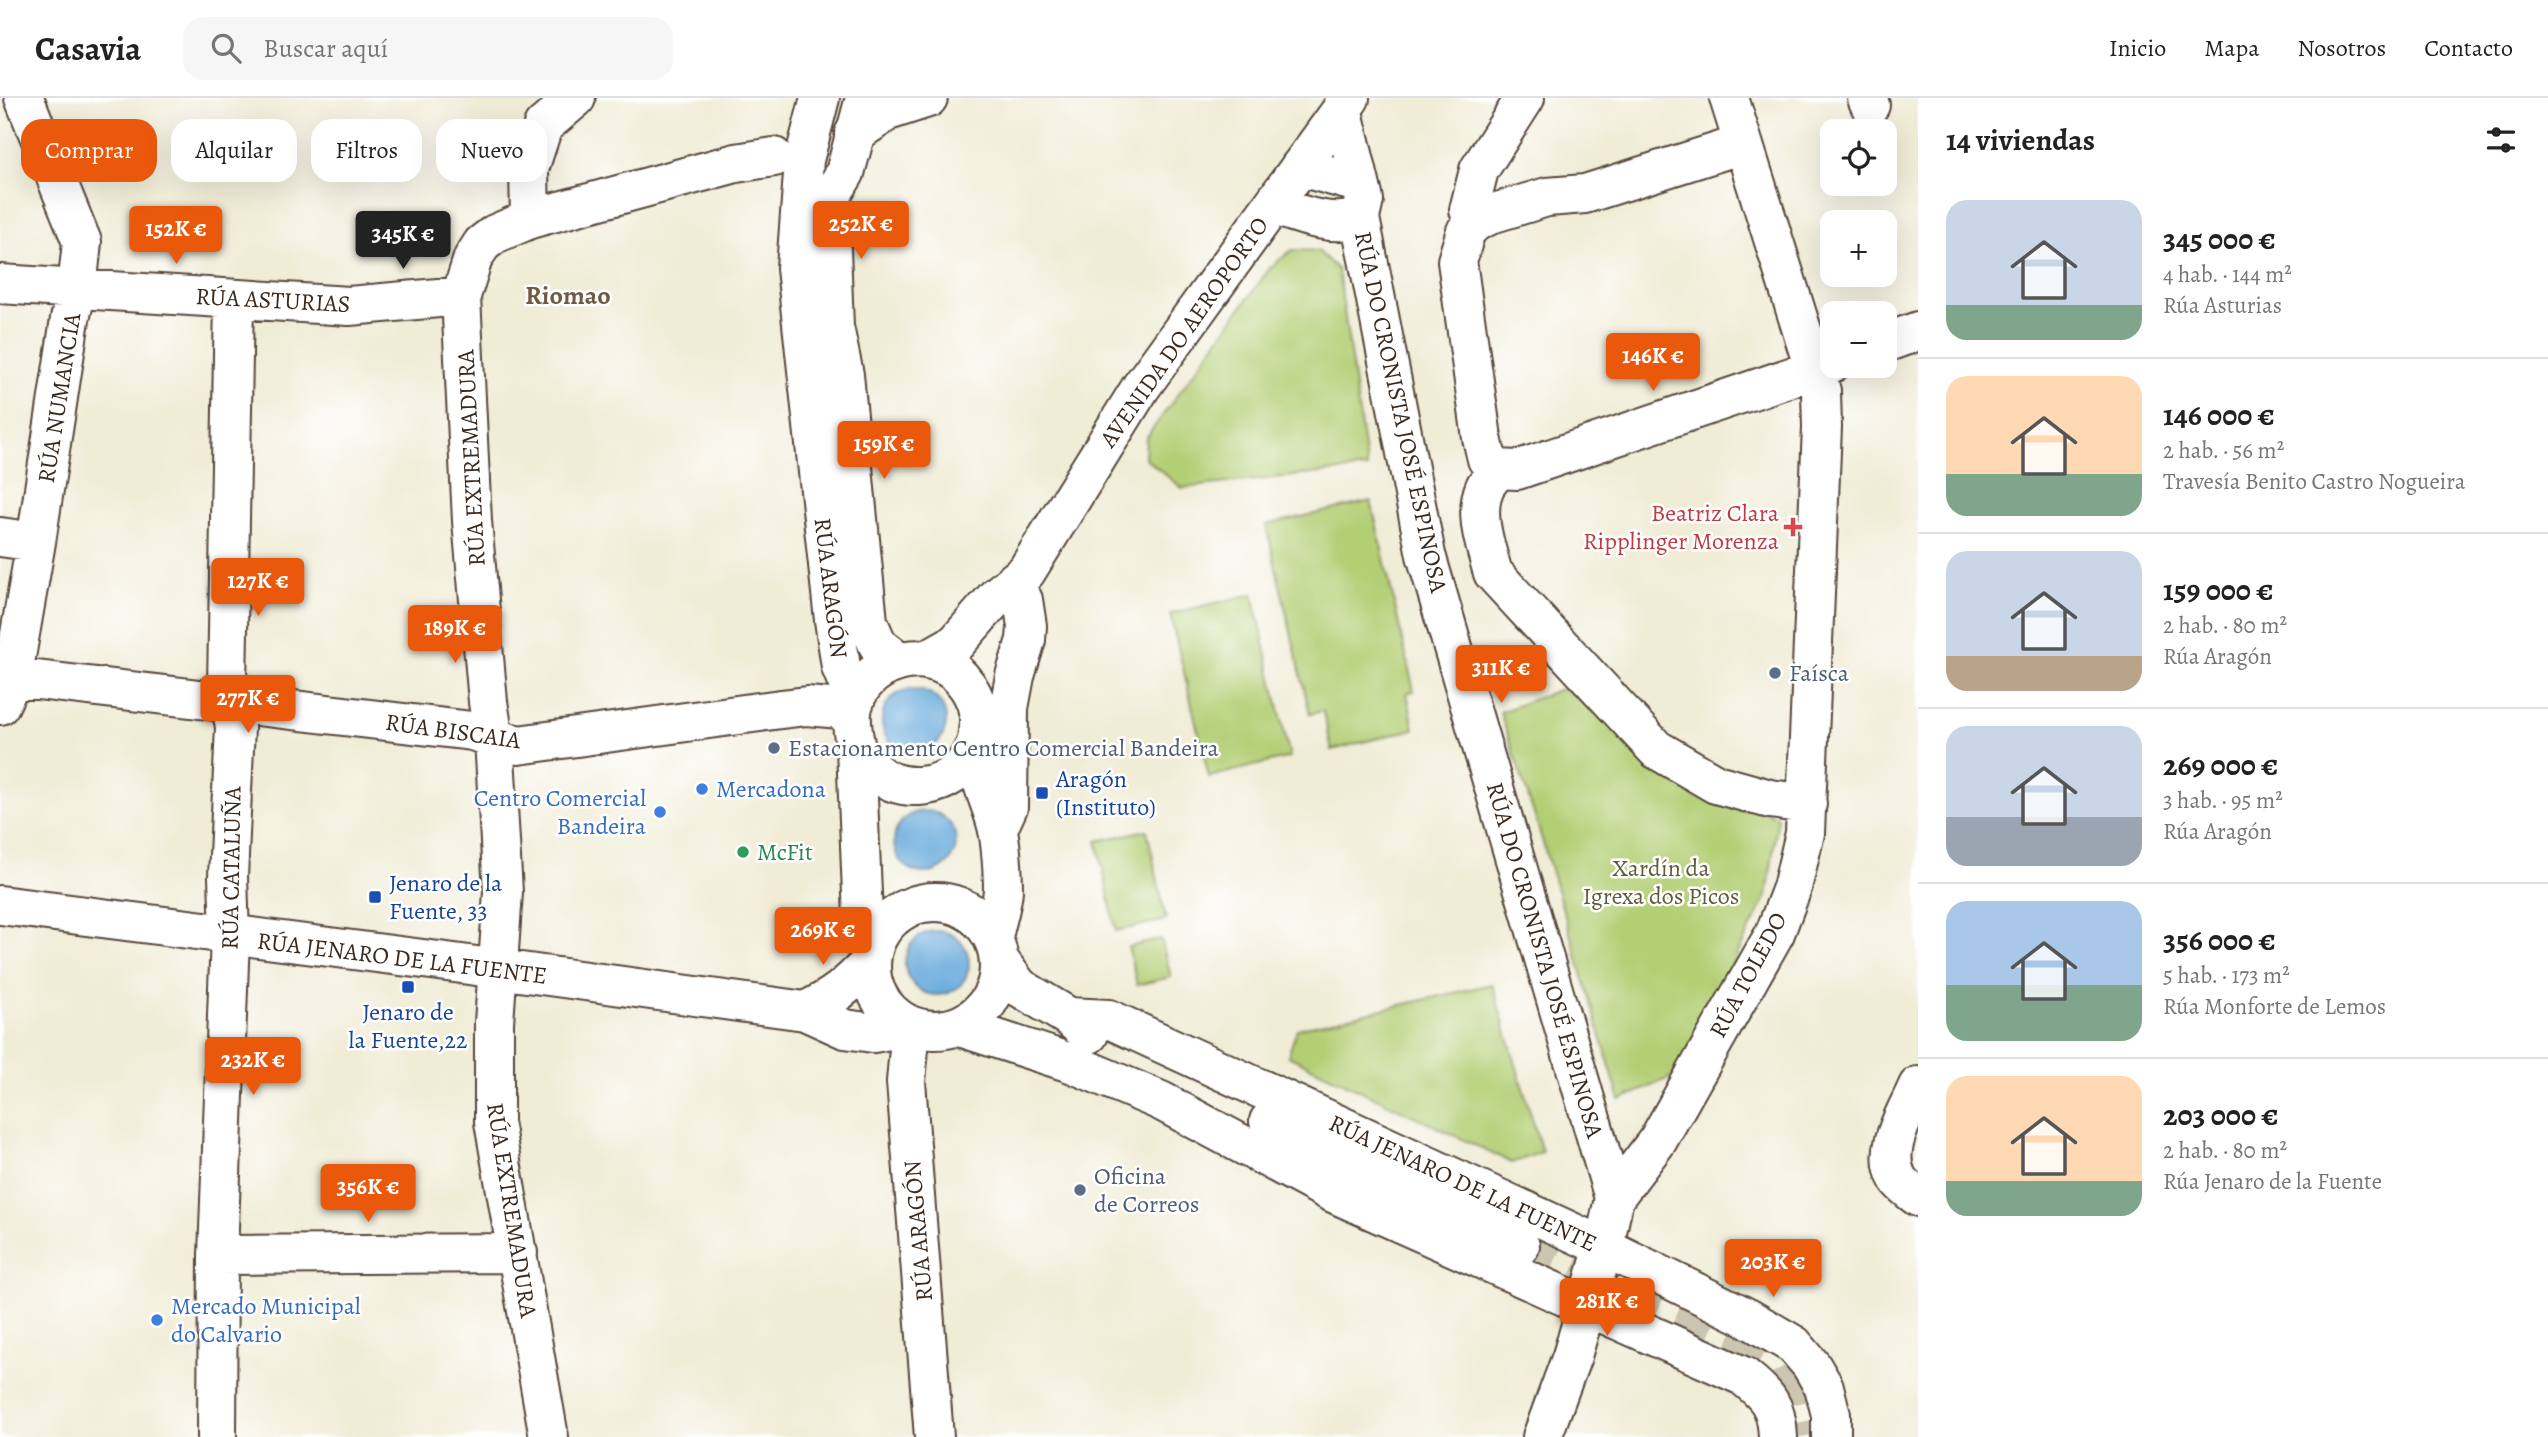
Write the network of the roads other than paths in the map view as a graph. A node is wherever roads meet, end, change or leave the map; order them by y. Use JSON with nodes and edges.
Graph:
{"nodes":[{"id":1,"x":23,"y":98,"type":"edge"},
{"id":2,"x":576,"y":98,"type":"edge"},
{"id":3,"x":820,"y":98,"type":"edge"},
{"id":4,"x":865,"y":98,"type":"edge"},
{"id":5,"x":928,"y":98,"type":"edge"},
{"id":6,"x":1525,"y":98,"type":"edge"},
{"id":7,"x":1729,"y":98,"type":"edge"},
{"id":8,"x":1346,"y":103,"type":"edge"},
{"id":9,"x":854,"y":134,"type":"junction"},
{"id":10,"x":1743,"y":144,"type":"junction"},
{"id":11,"x":789,"y":159,"type":"junction"},
{"id":12,"x":1300,"y":167,"type":"junction"},
{"id":13,"x":834,"y":193,"type":"junction"},
{"id":14,"x":1359,"y":200,"type":"junction"},
{"id":15,"x":1273,"y":205,"type":"junction"},
{"id":16,"x":530,"y":219,"type":"junction"},
{"id":17,"x":1475,"y":222,"type":"junction"},
{"id":18,"x":0,"y":284,"type":"edge"},
{"id":19,"x":77,"y":289,"type":"junction"},
{"id":20,"x":461,"y":296,"type":"junction"},
{"id":21,"x":234,"y":300,"type":"junction"},
{"id":22,"x":1918,"y":331,"type":"edge"},
{"id":23,"x":1897,"y":339,"type":"edge"},
{"id":24,"x":1820,"y":358,"type":"edge"},
{"id":25,"x":1820,"y":367,"type":"edge"},
{"id":26,"x":1822,"y":378,"type":"edge"},
{"id":27,"x":1498,"y":469,"type":"junction"},
{"id":28,"x":18,"y":540,"type":"edge"},
{"id":29,"x":1025,"y":586,"type":"junction"},
{"id":30,"x":913,"y":660,"type":"junction"},
{"id":31,"x":6,"y":692,"type":"edge"},
{"id":32,"x":229,"y":704,"type":"junction"},
{"id":33,"x":854,"y":706,"type":"junction"},
{"id":34,"x":978,"y":725,"type":"junction"},
{"id":35,"x":494,"y":739,"type":"junction"},
{"id":36,"x":856,"y":748,"type":"junction"},
{"id":37,"x":1807,"y":804,"type":"junction"},
{"id":38,"x":998,"y":828,"type":"junction"},
{"id":39,"x":0,"y":905,"type":"edge"},
{"id":40,"x":230,"y":936,"type":"junction"},
{"id":41,"x":996,"y":949,"type":"junction"},
{"id":42,"x":871,"y":955,"type":"junction"},
{"id":43,"x":498,"y":970,"type":"junction"},
{"id":44,"x":805,"y":1011,"type":"junction"},
{"id":45,"x":1069,"y":1017,"type":"junction"},
{"id":46,"x":911,"y":1026,"type":"junction"},
{"id":47,"x":957,"y":1026,"type":"junction"},
{"id":48,"x":1918,"y":1086,"type":"edge"},
{"id":49,"x":1199,"y":1120,"type":"junction"},
{"id":50,"x":1345,"y":1164,"type":"junction"},
{"id":51,"x":1908,"y":1189,"type":"edge"},
{"id":52,"x":1614,"y":1198,"type":"junction"},
{"id":53,"x":1520,"y":1246,"type":"tunnel mouth"},
{"id":54,"x":1604,"y":1247,"type":"junction"},
{"id":55,"x":517,"y":1253,"type":"junction"},
{"id":56,"x":218,"y":1255,"type":"junction"},
{"id":57,"x":1586,"y":1305,"type":"junction"},
{"id":58,"x":217,"y":1437,"type":"edge"},
{"id":59,"x":549,"y":1437,"type":"edge"},
{"id":60,"x":934,"y":1437,"type":"edge"},
{"id":61,"x":1542,"y":1437,"type":"edge"},
{"id":62,"x":1778,"y":1437,"type":"edge"},
{"id":63,"x":1831,"y":1437,"type":"edge"}],
"edges":[{"from":1,"to":19,"type":"street","name":"RÚA NUMANCIA"},
{"from":2,"to":16,"type":"street"},
{"from":3,"to":11,"type":"street","name":"RÚA ARAGÓN"},
{"from":4,"to":9,"type":"street","name":"RÚA ARAGÓN"},
{"from":5,"to":9,"type":"street"},
{"from":6,"to":17,"type":"street"},
{"from":7,"to":10,"type":"street","name":"RÚA TOLEDO"},
{"from":8,"to":12,"type":"street","name":"AVENIDA DO AEROPORTO"},
{"from":8,"to":14,"type":"street","name":"RÚA DO CRONISTA JOSÉ ESPINOSA"},
{"from":9,"to":13,"type":"street","name":"RÚA ARAGÓN"},
{"from":10,"to":17,"type":"street"},
{"from":10,"to":24,"type":"street","name":"RÚA TOLEDO"},
{"from":11,"to":13,"type":"street"},
{"from":11,"to":16,"type":"street","name":"RÚA EXTREMADURA"},
{"from":11,"to":33,"type":"street","name":"RÚA ARAGÓN"},
{"from":12,"to":14,"type":"street"},
{"from":12,"to":15,"type":"street","name":"AVENIDA DO AEROPORTO"},
{"from":13,"to":30,"type":"street","name":"RÚA ARAGÓN"},
{"from":14,"to":15,"type":"street"},
{"from":14,"to":52,"type":"street","name":"RÚA DO CRONISTA JOSÉ ESPINOSA"},
{"from":15,"to":29,"type":"street","name":"AVENIDA DO AEROPORTO"},
{"from":16,"to":20,"type":"street","name":"RÚA EXTREMADURA"},
{"from":17,"to":27,"type":"street"},
{"from":18,"to":19,"type":"street","name":"RÚA ASTURIAS"},
{"from":19,"to":21,"type":"street","name":"RÚA ASTURIAS"},
{"from":19,"to":28,"type":"street","name":"RÚA NUMANCIA"},
{"from":20,"to":21,"type":"street","name":"RÚA ASTURIAS"},
{"from":20,"to":35,"type":"street","name":"RÚA EXTREMADURA"},
{"from":21,"to":32,"type":"street","name":"RÚA CATALUÑA"},
{"from":22,"to":23,"type":"street"},
{"from":25,"to":27,"type":"street"},
{"from":26,"to":37,"type":"street","name":"RÚA TOLEDO"},
{"from":27,"to":37,"type":"street"},
{"from":28,"to":31,"type":"street","name":"RÚA NUMANCIA"},
{"from":29,"to":30,"type":"street","name":"AVENIDA DO AEROPORTO"},
{"from":29,"to":34,"type":"street","name":"AVENIDA DO AEROPORTO"},
{"from":29,"to":38,"type":"street"},
{"from":30,"to":33,"type":"street","name":"RÚA ARAGÓN"},
{"from":30,"to":34,"type":"street","name":"RÚA ARAGÓN"},
{"from":31,"to":32,"type":"street","name":"RÚA BISCAIA"},
{"from":32,"to":35,"type":"street","name":"RÚA BISCAIA"},
{"from":32,"to":40,"type":"street","name":"RÚA CATALUÑA"},
{"from":33,"to":35,"type":"street","name":"RÚA BISCAIA"},
{"from":33,"to":36,"type":"street","name":"RÚA ARAGÓN"},
{"from":34,"to":36,"type":"street"},
{"from":34,"to":38,"type":"street","name":"RÚA ARAGÓN"},
{"from":35,"to":43,"type":"street","name":"RÚA EXTREMADURA"},
{"from":36,"to":42,"type":"street","name":"RÚA ARAGÓN"},
{"from":37,"to":52,"type":"street","name":"RÚA TOLEDO"},
{"from":38,"to":41,"type":"street","name":"RÚA ARAGÓN"},
{"from":39,"to":40,"type":"street","name":"RÚA JENARO DE LA FUENTE"},
{"from":40,"to":43,"type":"street","name":"RÚA JENARO DE LA FUENTE"},
{"from":40,"to":56,"type":"street","name":"RÚA CATALUÑA"},
{"from":41,"to":42,"type":"street"},
{"from":41,"to":45,"type":"street","name":"RÚA JENARO DE LA FUENTE"},
{"from":41,"to":47,"type":"street","name":"RÚA ARAGÓN"},
{"from":42,"to":44,"type":"street"},
{"from":42,"to":46,"type":"street","name":"RÚA ARAGÓN"},
{"from":43,"to":44,"type":"street","name":"RÚA JENARO DE LA FUENTE"},
{"from":43,"to":55,"type":"street","name":"RÚA EXTREMADURA"},
{"from":44,"to":46,"type":"street","name":"RÚA JENARO DE LA FUENTE"},
{"from":45,"to":50,"type":"street","name":"RÚA JENARO DE LA FUENTE"},
{"from":45,"to":54,"type":"street","name":"RÚA JENARO DE LA FUENTE"},
{"from":46,"to":47,"type":"street"},
{"from":46,"to":60,"type":"street","name":"RÚA ARAGÓN"},
{"from":47,"to":49,"type":"street","name":"RÚA JENARO DE LA FUENTE"},
{"from":48,"to":51,"type":"street"},
{"from":49,"to":50,"type":"street","name":"RÚA JENARO DE LA FUENTE"},
{"from":49,"to":57,"type":"street","name":"RÚA JENARO DE LA FUENTE"},
{"from":50,"to":53,"type":"street"},
{"from":52,"to":54,"type":"street","name":"RÚA TOLEDO"},
{"from":54,"to":57,"type":"street","name":"RÚA TOLEDO"},
{"from":54,"to":63,"type":"street","name":"RÚA JENARO DE LA FUENTE"},
{"from":55,"to":56,"type":"street"},
{"from":55,"to":59,"type":"street","name":"RÚA EXTREMADURA"},
{"from":56,"to":58,"type":"street","name":"RÚA CATALUÑA"},
{"from":57,"to":61,"type":"street","name":"RÚA TOLEDO"},
{"from":57,"to":62,"type":"street","name":"RÚA JENARO DE LA FUENTE"}]}
